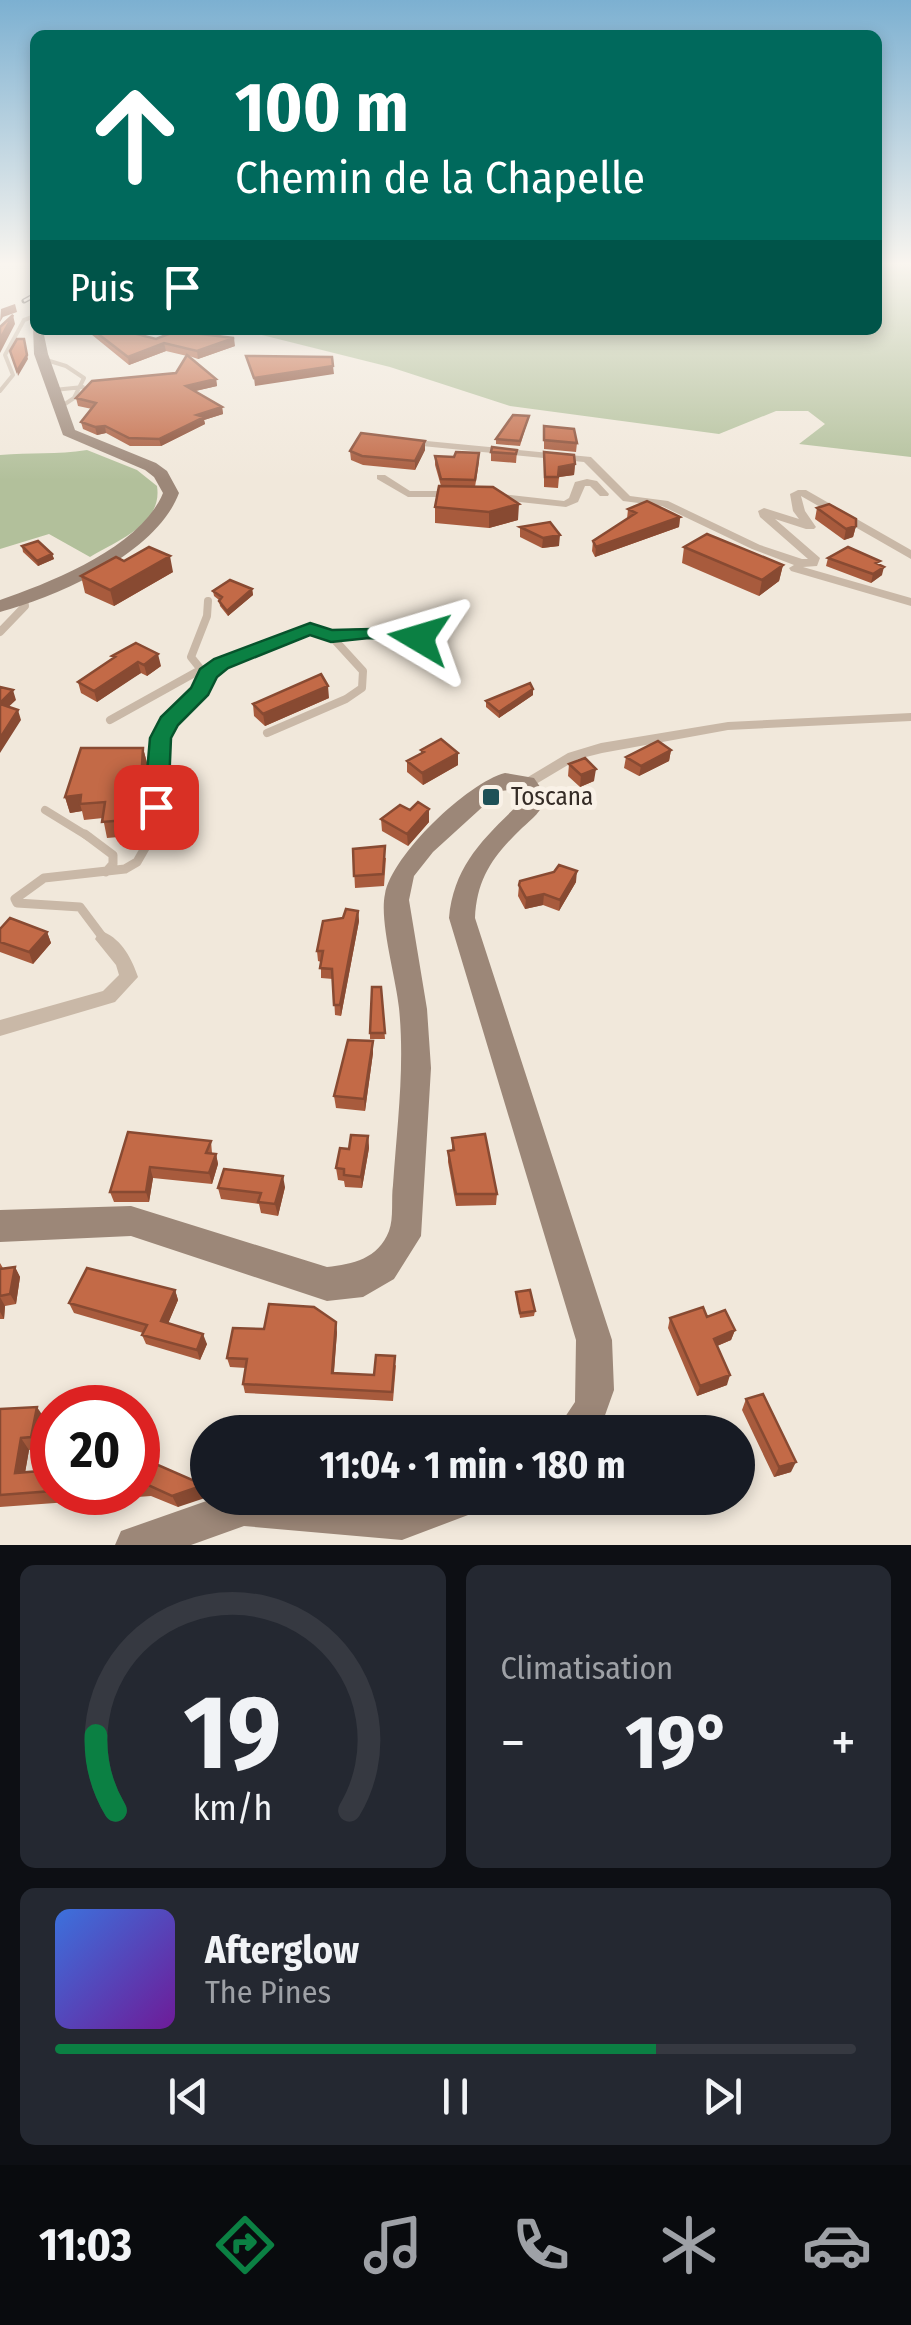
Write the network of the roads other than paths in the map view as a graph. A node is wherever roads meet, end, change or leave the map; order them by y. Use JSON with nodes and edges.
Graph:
{"nodes":[{"id":1,"x":15,"y":336,"type":"edge"},
{"id":2,"x":38,"y":336,"type":"edge"},
{"id":3,"x":45,"y":365,"type":"junction"},
{"id":4,"x":72,"y":369,"type":"junction"},
{"id":5,"x":83,"y":386,"type":"junction"},
{"id":6,"x":54,"y":390,"type":"junction"},
{"id":7,"x":0,"y":392,"type":"edge"},
{"id":8,"x":59,"y":408,"type":"junction"},
{"id":9,"x":396,"y":440,"type":"edge"},
{"id":10,"x":381,"y":478,"type":"dead end"},
{"id":11,"x":905,"y":546,"type":"edge"},
{"id":12,"x":911,"y":555,"type":"edge"},
{"id":13,"x":24,"y":599,"type":"junction"},
{"id":14,"x":208,"y":601,"type":"dead end"},
{"id":15,"x":911,"y":602,"type":"edge"},
{"id":16,"x":0,"y":606,"type":"edge"},
{"id":17,"x":0,"y":632,"type":"edge"},
{"id":18,"x":331,"y":636,"type":"junction"},
{"id":19,"x":419,"y":638,"type":"dead end"},
{"id":20,"x":204,"y":672,"type":"junction"},
{"id":21,"x":911,"y":717,"type":"edge"},
{"id":22,"x":110,"y":720,"type":"dead end"},
{"id":23,"x":267,"y":733,"type":"dead end"},
{"id":24,"x":526,"y":783,"type":"junction"},
{"id":25,"x":45,"y":810,"type":"dead end"},
{"id":26,"x":106,"y":872,"type":"junction"},
{"id":27,"x":104,"y":939,"type":"joint"},
{"id":28,"x":0,"y":1028,"type":"edge"},
{"id":29,"x":0,"y":1226,"type":"edge"},
{"id":30,"x":586,"y":1415,"type":"edge"},
{"id":31,"x":221,"y":1515,"type":"edge"},
{"id":32,"x":341,"y":1515,"type":"edge"},
{"id":33,"x":416,"y":1515,"type":"edge"},
{"id":34,"x":135,"y":1545,"type":"edge"}],
"edges":[{"from":1,"to":7,"type":"lane"},
{"from":2,"to":3,"type":"street"},
{"from":3,"to":4,"type":"lane"},
{"from":3,"to":4,"type":"lane"},
{"from":3,"to":6,"type":"street"},
{"from":4,"to":5,"type":"lane"},
{"from":5,"to":6,"type":"lane"},
{"from":5,"to":8,"type":"lane"},
{"from":6,"to":8,"type":"street"},
{"from":8,"to":13,"type":"street"},
{"from":9,"to":11,"type":"street"},
{"from":10,"to":15,"type":"street"},
{"from":11,"to":12,"type":"street"},
{"from":13,"to":16,"type":"street"},
{"from":13,"to":17,"type":"lane"},
{"from":14,"to":20,"type":"lane"},
{"from":18,"to":19,"type":"lane"},
{"from":18,"to":20,"type":"lane"},
{"from":18,"to":23,"type":"lane"},
{"from":20,"to":22,"type":"lane"},
{"from":20,"to":26,"type":"lane"},
{"from":21,"to":24,"type":"street"},
{"from":24,"to":29,"type":"street"},
{"from":24,"to":30,"type":"street"},
{"from":25,"to":26,"type":"lane"},
{"from":26,"to":27,"type":"lane"},
{"from":27,"to":28,"type":"street"},
{"from":31,"to":34,"type":"street"},
{"from":32,"to":33,"type":"street"}]}
